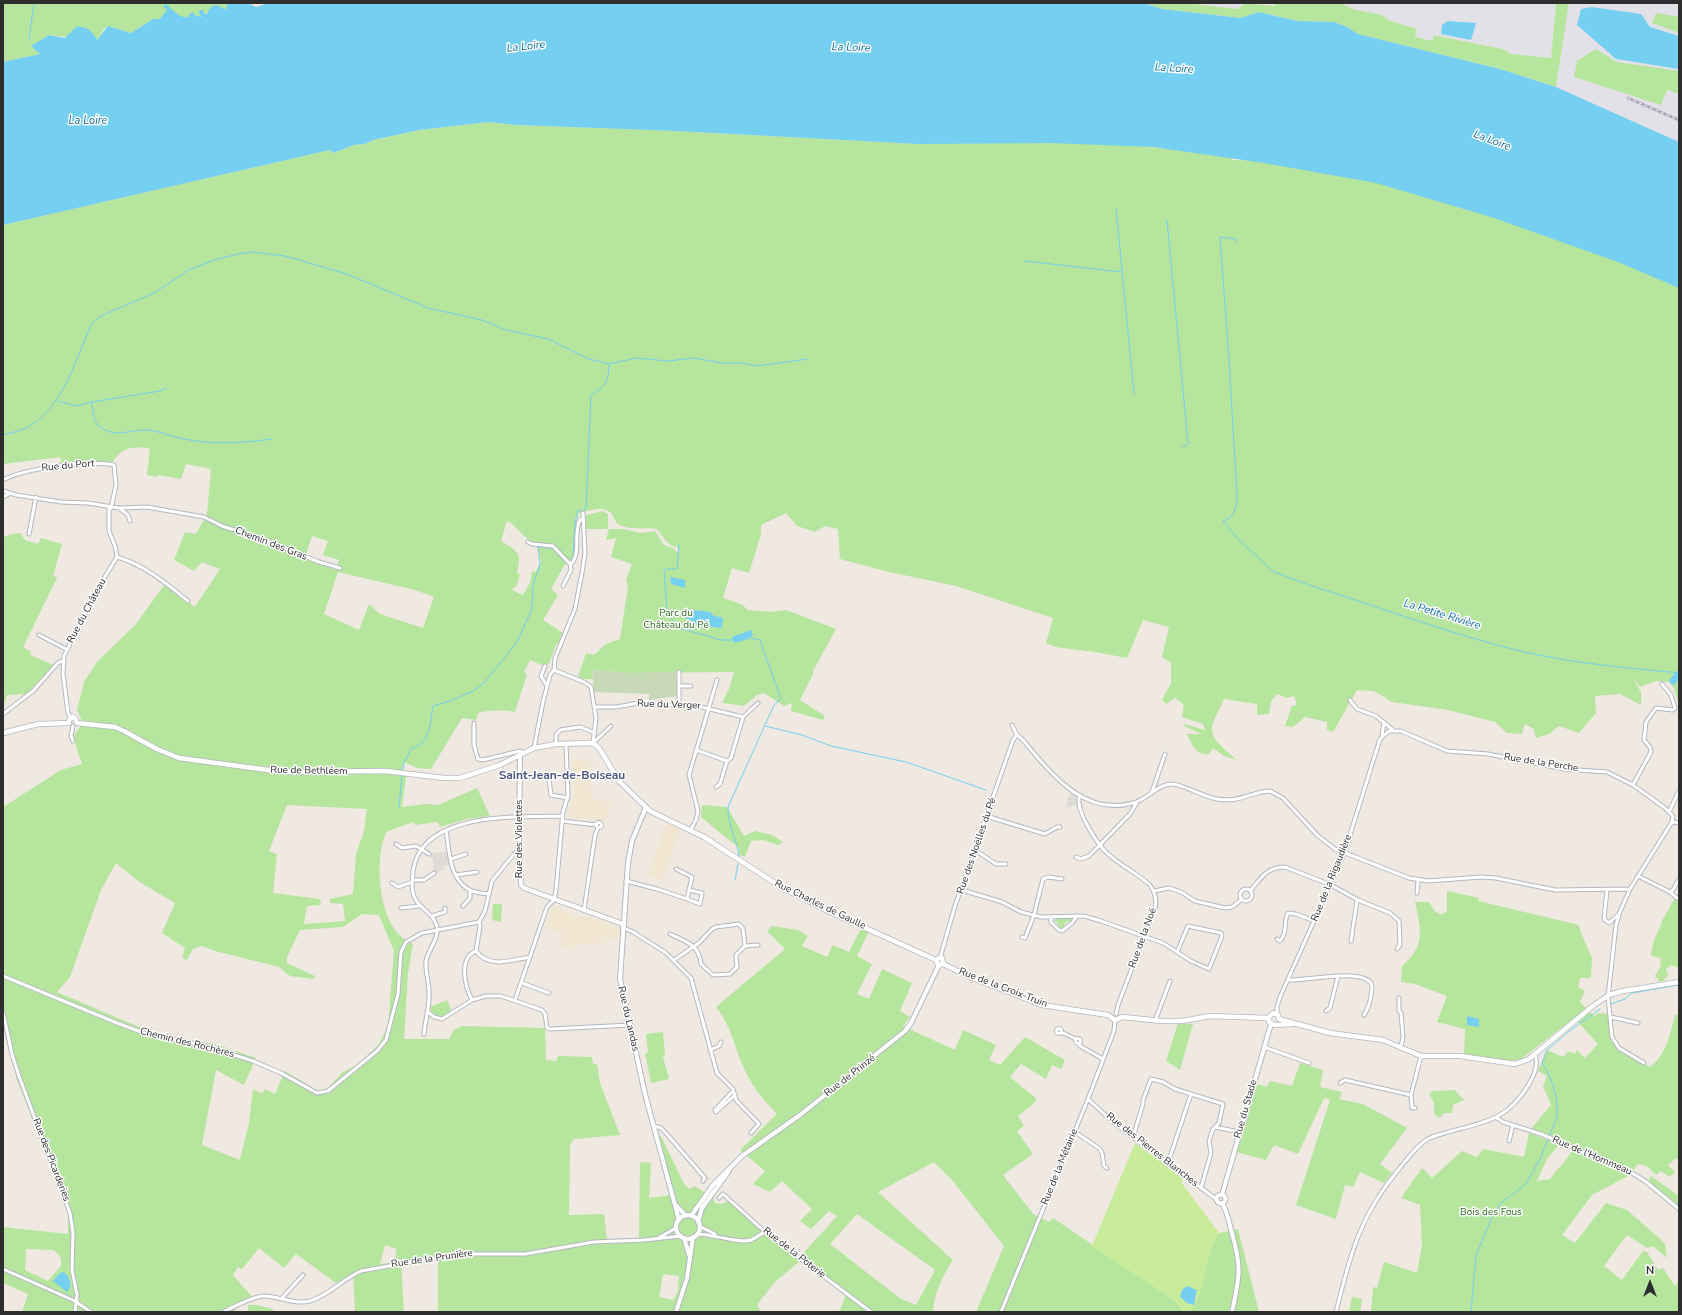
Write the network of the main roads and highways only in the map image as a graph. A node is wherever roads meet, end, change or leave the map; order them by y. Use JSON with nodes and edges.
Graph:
{"nodes":[{"id":1,"x":73,"y":724,"type":"junction"},
{"id":2,"x":3,"y":733,"type":"edge"},
{"id":3,"x":593,"y":743,"type":"joint"},
{"id":4,"x":941,"y":965,"type":"joint"},
{"id":5,"x":1679,"y":982,"type":"edge"},
{"id":6,"x":1269,"y":1016,"type":"junction"},
{"id":7,"x":1278,"y":1017,"type":"junction"},
{"id":8,"x":1273,"y":1024,"type":"junction"},
{"id":9,"x":1297,"y":1025,"type":"junction"}],
"edges":[{"from":1,"to":1,"type":"main road"},
{"from":1,"to":2,"type":"main road","name":"Rue de Bethléem"},
{"from":1,"to":3,"type":"main road","name":"Rue de Bethléem"},
{"from":3,"to":4,"type":"main road","name":"Rue Charles de Gaulle"},
{"from":4,"to":6,"type":"main road","name":"Rue de la Croix-Truin"},
{"from":5,"to":9,"type":"main road"},
{"from":6,"to":7,"type":"main road","name":"Rue de la Croix-Truin"},
{"from":6,"to":8,"type":"main road"},
{"from":7,"to":8,"type":"main road"},
{"from":7,"to":9,"type":"main road","name":"Rue de la Croix-Truin"},
{"from":8,"to":9,"type":"main road"}]}
